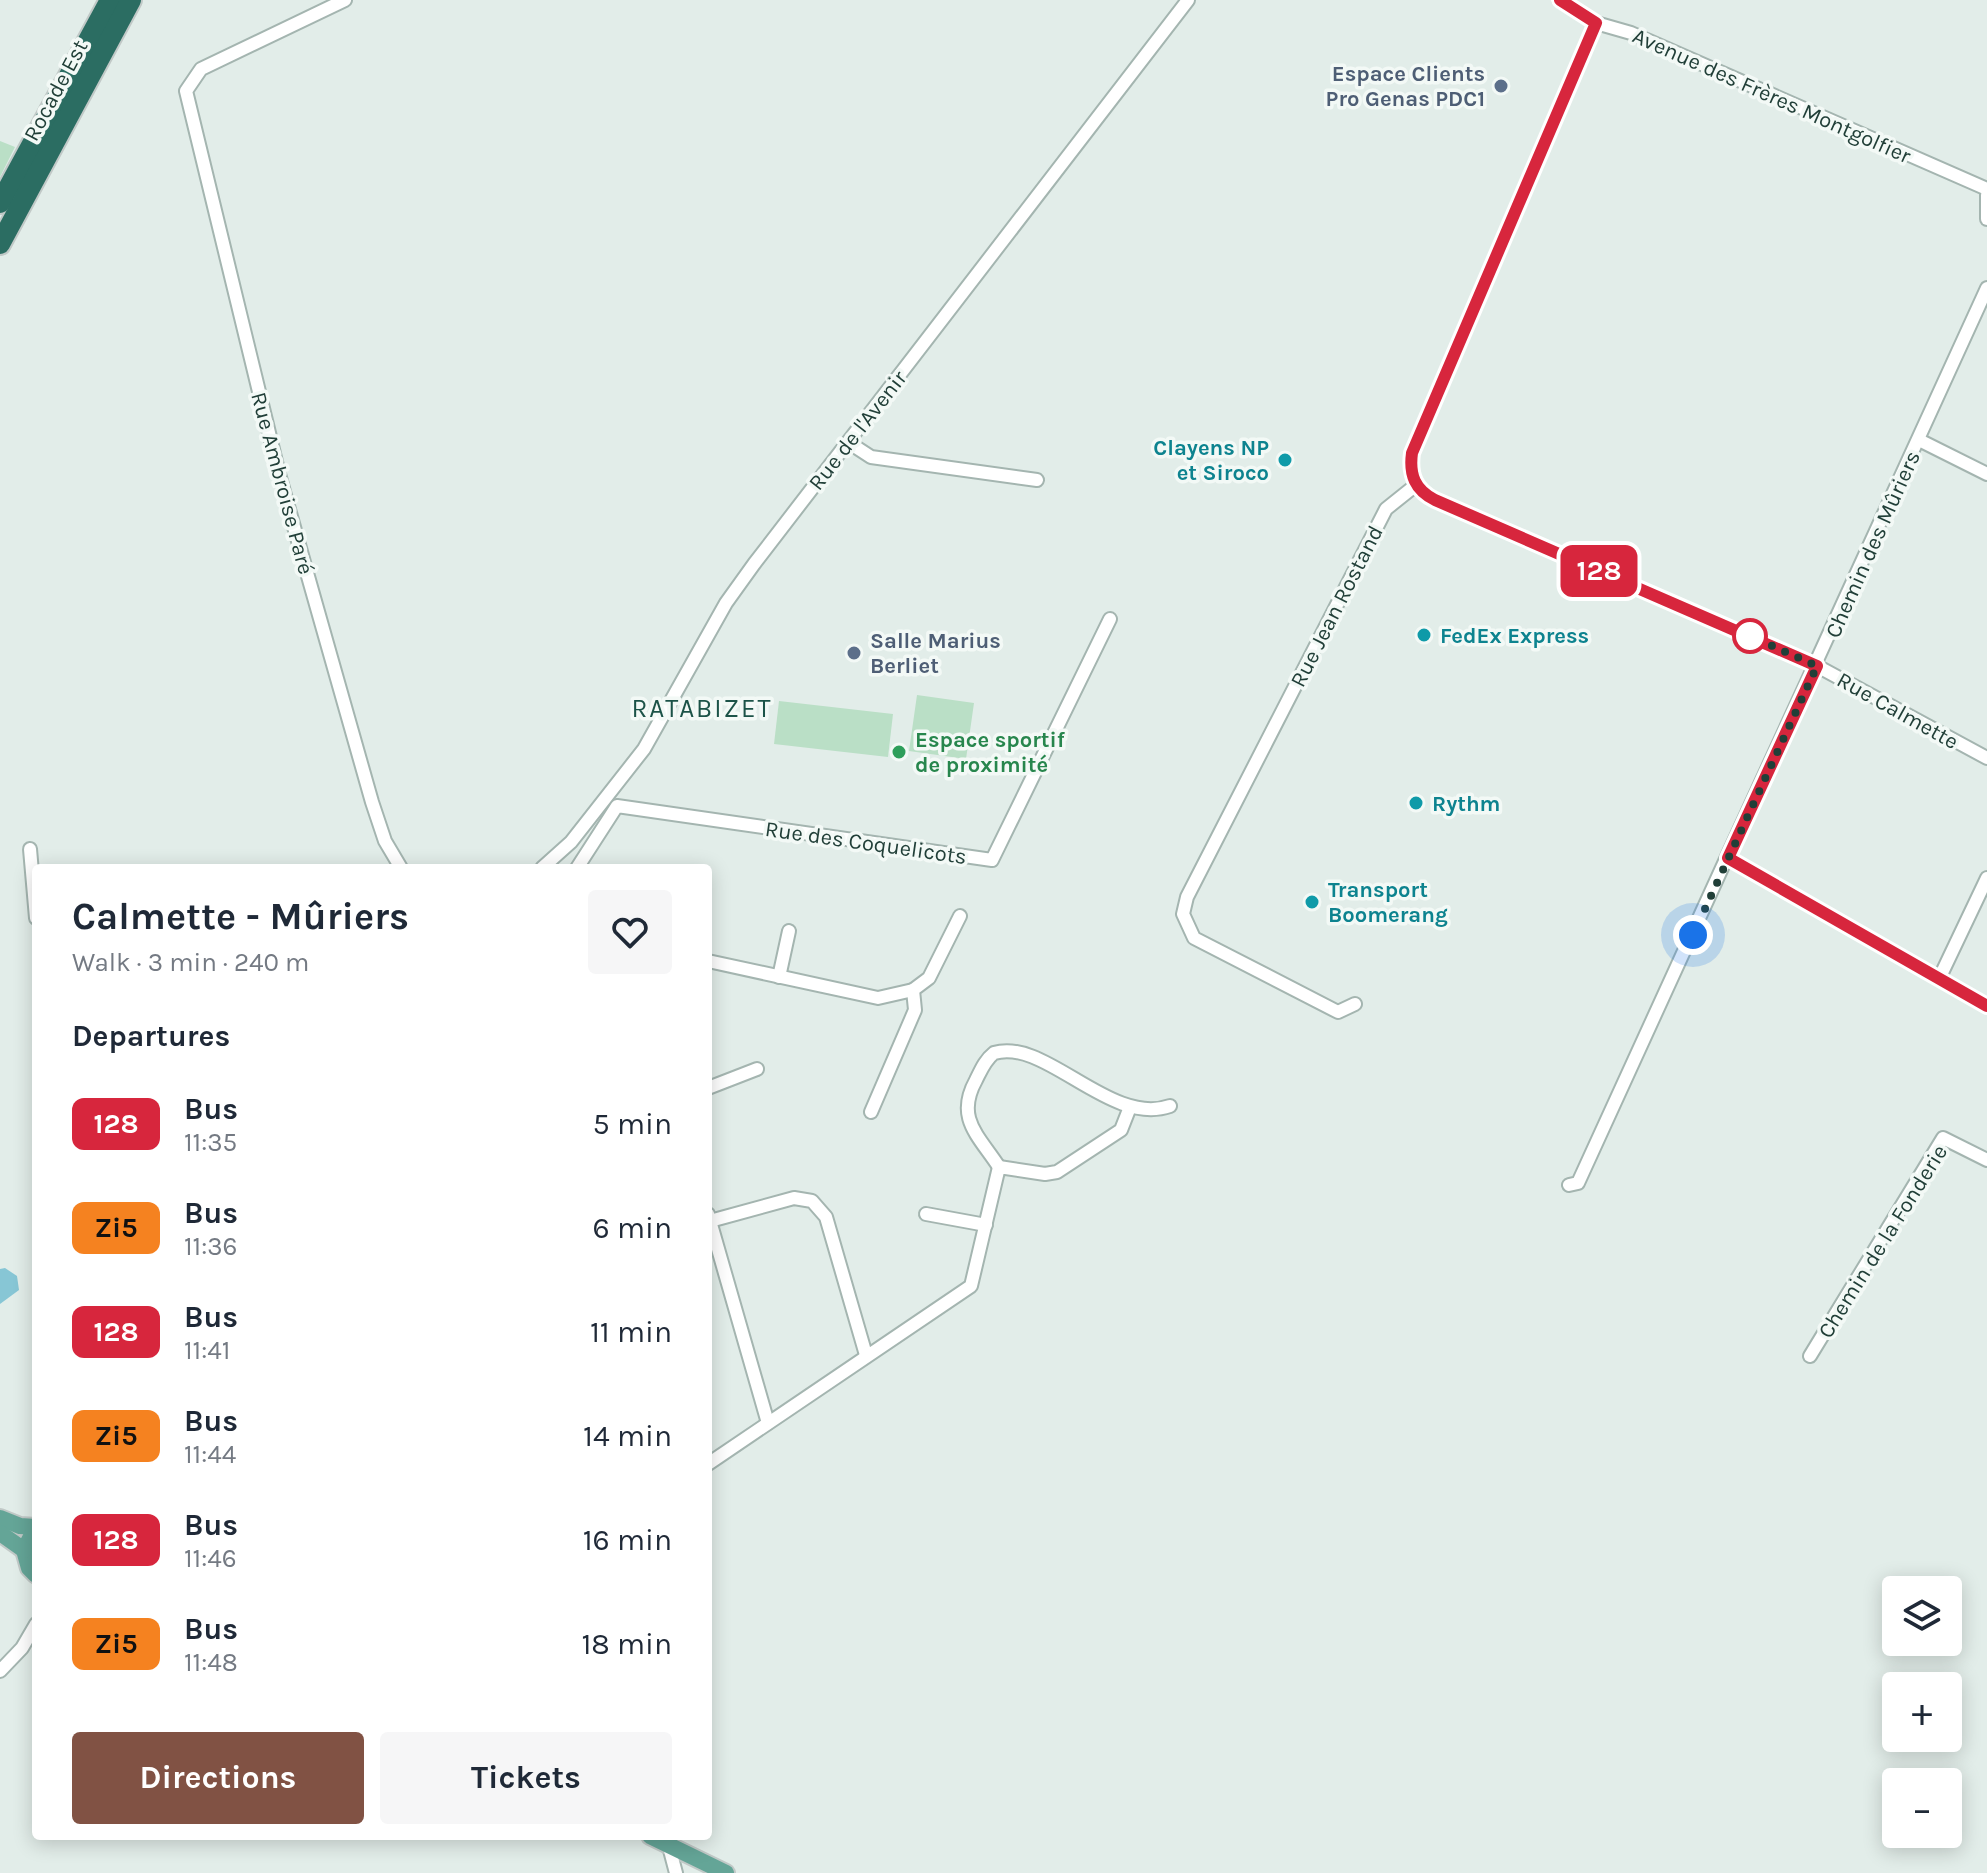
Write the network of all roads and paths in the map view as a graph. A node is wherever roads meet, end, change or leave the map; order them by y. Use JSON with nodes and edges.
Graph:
{"nodes":[{"id":1,"x":110,"y":0,"type":"edge"},
{"id":2,"x":131,"y":0,"type":"edge"},
{"id":3,"x":345,"y":0,"type":"edge"},
{"id":4,"x":1188,"y":0,"type":"edge"},
{"id":5,"x":1559,"y":0,"type":"edge"},
{"id":6,"x":1596,"y":23,"type":"junction"},
{"id":7,"x":1987,"y":192,"type":"edge"},
{"id":8,"x":0,"y":203,"type":"edge"},
{"id":9,"x":1987,"y":219,"type":"edge"},
{"id":10,"x":0,"y":244,"type":"edge"},
{"id":11,"x":1987,"y":288,"type":"edge"},
{"id":12,"x":1919,"y":440,"type":"junction"},
{"id":13,"x":848,"y":442,"type":"junction"},
{"id":14,"x":1987,"y":474,"type":"edge"},
{"id":15,"x":1037,"y":480,"type":"dead end"},
{"id":16,"x":1416,"y":485,"type":"junction"},
{"id":17,"x":1110,"y":619,"type":"dead end"},
{"id":18,"x":1817,"y":666,"type":"junction"},
{"id":19,"x":1987,"y":758,"type":"edge"},
{"id":20,"x":30,"y":849,"type":"dead end"},
{"id":21,"x":1728,"y":858,"type":"junction"},
{"id":22,"x":399,"y":864,"type":"edge"},
{"id":23,"x":546,"y":864,"type":"edge"},
{"id":24,"x":580,"y":864,"type":"edge"},
{"id":25,"x":32,"y":872,"type":"edge"},
{"id":26,"x":1987,"y":878,"type":"edge"},
{"id":27,"x":960,"y":916,"type":"dead end"},
{"id":28,"x":789,"y":931,"type":"dead end"},
{"id":29,"x":712,"y":962,"type":"edge"},
{"id":30,"x":779,"y":977,"type":"junction"},
{"id":31,"x":1939,"y":979,"type":"junction"},
{"id":32,"x":913,"y":990,"type":"junction"},
{"id":33,"x":1355,"y":1004,"type":"dead end"},
{"id":34,"x":1987,"y":1006,"type":"edge"},
{"id":35,"x":757,"y":1069,"type":"dead end"},
{"id":36,"x":712,"y":1086,"type":"edge"},
{"id":37,"x":1170,"y":1106,"type":"dead end"},
{"id":38,"x":1130,"y":1107,"type":"junction"},
{"id":39,"x":871,"y":1112,"type":"dead end"},
{"id":40,"x":1987,"y":1160,"type":"edge"},
{"id":41,"x":999,"y":1167,"type":"junction"},
{"id":42,"x":1569,"y":1185,"type":"dead end"},
{"id":43,"x":926,"y":1214,"type":"dead end"},
{"id":44,"x":712,"y":1216,"type":"edge"},
{"id":45,"x":986,"y":1225,"type":"junction"},
{"id":46,"x":712,"y":1227,"type":"edge"},
{"id":47,"x":866,"y":1355,"type":"junction"},
{"id":48,"x":1810,"y":1356,"type":"dead end"},
{"id":49,"x":768,"y":1423,"type":"junction"},
{"id":50,"x":712,"y":1461,"type":"edge"},
{"id":51,"x":0,"y":1518,"type":"edge"},
{"id":52,"x":32,"y":1527,"type":"edge"},
{"id":53,"x":0,"y":1533,"type":"edge"},
{"id":54,"x":32,"y":1535,"type":"edge"},
{"id":55,"x":24,"y":1550,"type":"junction"},
{"id":56,"x":32,"y":1571,"type":"edge"},
{"id":57,"x":32,"y":1631,"type":"edge"},
{"id":58,"x":0,"y":1671,"type":"edge"},
{"id":59,"x":667,"y":1841,"type":"edge"},
{"id":60,"x":676,"y":1873,"type":"edge"},
{"id":61,"x":726,"y":1873,"type":"edge"}],
"edges":[{"from":1,"to":8,"type":"highway","name":"Rocade Est"},
{"from":2,"to":10,"type":"highway","name":"Rocade Est"},
{"from":3,"to":22,"type":"street","name":"Rue Ambroise Paré"},
{"from":4,"to":13,"type":"street","name":"Rue de l'Avenir"},
{"from":5,"to":6,"type":"street","name":"Avenue des Frères Montgolfier"},
{"from":6,"to":7,"type":"street","name":"Avenue des Frères Montgolfier"},
{"from":6,"to":16,"type":"street"},
{"from":7,"to":9,"type":"street"},
{"from":11,"to":12,"type":"street","name":"Chemin des Mûriers"},
{"from":12,"to":14,"type":"street"},
{"from":12,"to":18,"type":"street","name":"Chemin des Mûriers"},
{"from":13,"to":15,"type":"street"},
{"from":13,"to":23,"type":"street","name":"Rue de l'Avenir"},
{"from":16,"to":18,"type":"street","name":"Rue Calmette"},
{"from":16,"to":33,"type":"street","name":"Rue Jean Rostand"},
{"from":17,"to":24,"type":"street","name":"Rue des Coquelicots"},
{"from":18,"to":19,"type":"street","name":"Rue Calmette"},
{"from":18,"to":21,"type":"street","name":"Chemin des Mûriers"},
{"from":20,"to":25,"type":"street"},
{"from":21,"to":31,"type":"street"},
{"from":21,"to":42,"type":"street","name":"Chemin des Mûriers"},
{"from":26,"to":31,"type":"street"},
{"from":27,"to":32,"type":"street"},
{"from":28,"to":30,"type":"street"},
{"from":29,"to":30,"type":"street"},
{"from":30,"to":32,"type":"street"},
{"from":31,"to":34,"type":"street"},
{"from":32,"to":39,"type":"street"},
{"from":35,"to":36,"type":"street"},
{"from":37,"to":38,"type":"street"},
{"from":38,"to":41,"type":"street"},
{"from":38,"to":41,"type":"street"},
{"from":40,"to":48,"type":"street","name":"Chemin de la Fonderie"},
{"from":41,"to":45,"type":"street"},
{"from":43,"to":45,"type":"street"},
{"from":44,"to":47,"type":"street"},
{"from":45,"to":47,"type":"street"},
{"from":46,"to":49,"type":"street"},
{"from":47,"to":49,"type":"street"},
{"from":49,"to":50,"type":"street"},
{"from":51,"to":52,"type":"main road"},
{"from":53,"to":55,"type":"main road"},
{"from":54,"to":55,"type":"main road"},
{"from":55,"to":56,"type":"main road"},
{"from":57,"to":58,"type":"street"},
{"from":59,"to":60,"type":"street"},
{"from":59,"to":61,"type":"main road"}]}
